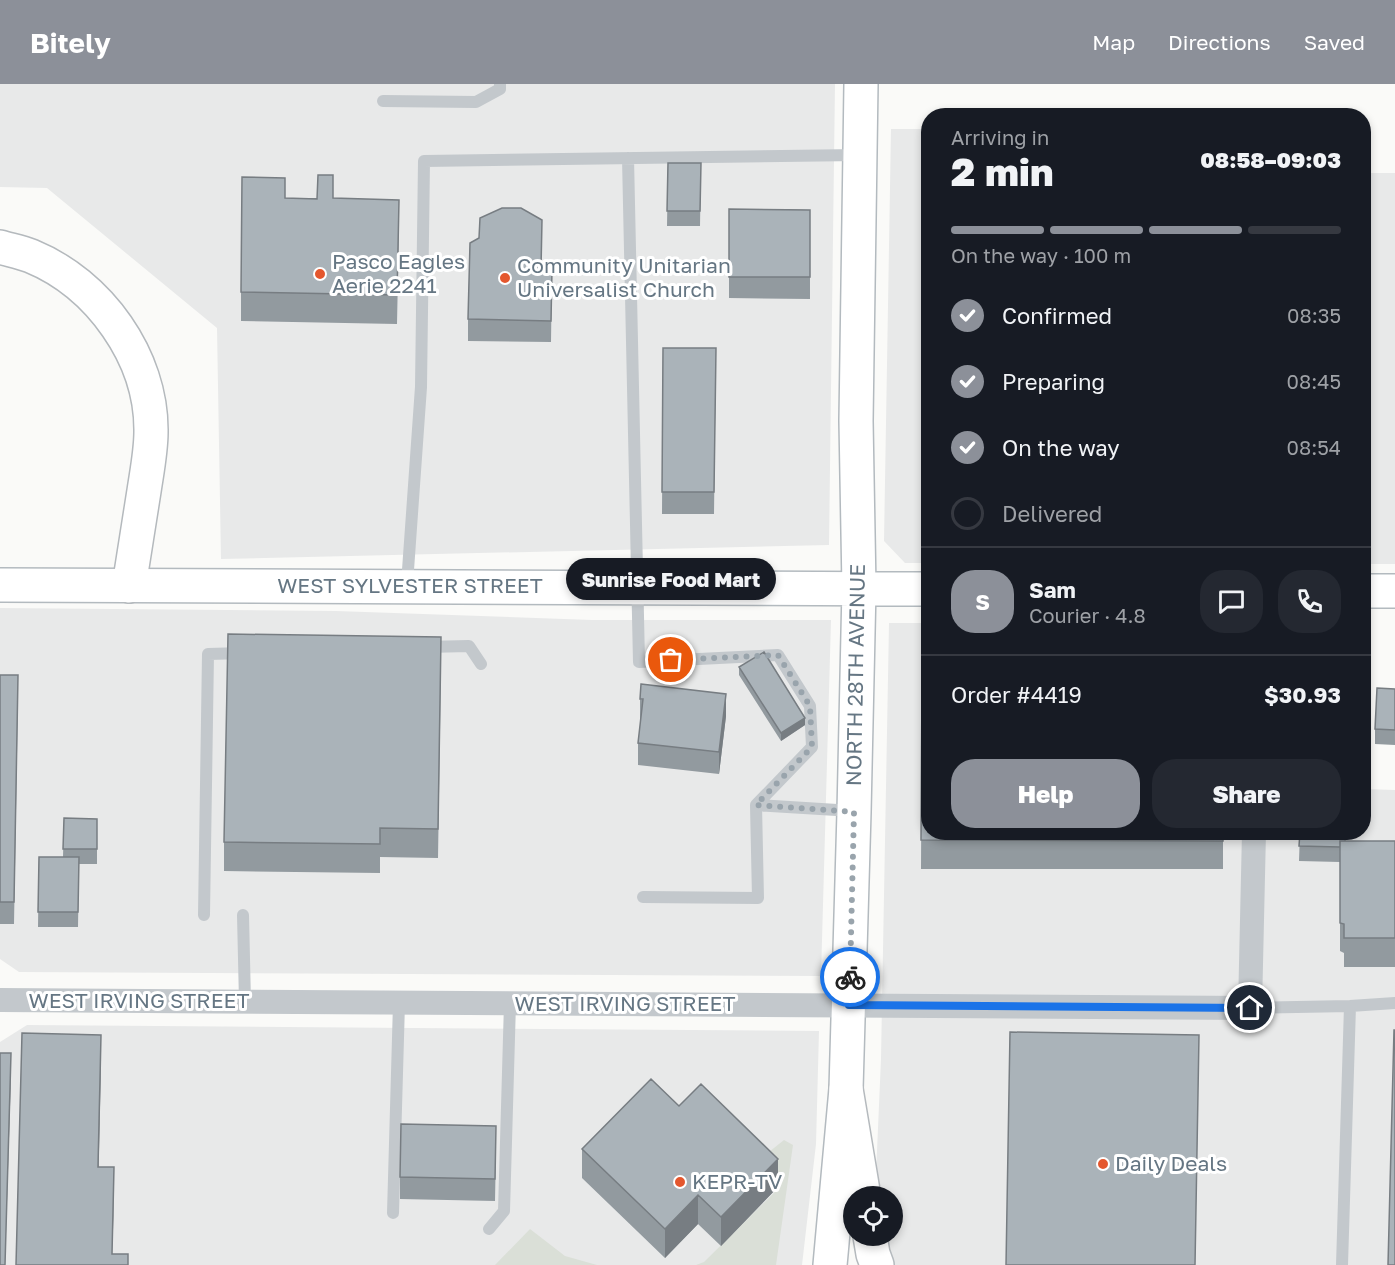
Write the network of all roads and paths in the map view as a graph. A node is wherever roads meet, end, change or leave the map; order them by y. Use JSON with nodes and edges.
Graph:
{"nodes":[{"id":1,"x":500,"y":84,"type":"edge"},
{"id":2,"x":861,"y":84,"type":"edge"},
{"id":3,"x":383,"y":101,"type":"dead end"},
{"id":4,"x":860,"y":155,"type":"junction"},
{"id":5,"x":628,"y":158,"type":"junction"},
{"id":6,"x":0,"y":247,"type":"edge"},
{"id":7,"x":0,"y":585,"type":"edge"},
{"id":8,"x":129,"y":586,"type":"junction"},
{"id":9,"x":407,"y":586,"type":"junction"},
{"id":10,"x":637,"y":587,"type":"junction"},
{"id":11,"x":859,"y":588,"type":"junction"},
{"id":12,"x":921,"y":589,"type":"edge"},
{"id":13,"x":1371,"y":591,"type":"edge"},
{"id":14,"x":1395,"y":591,"type":"edge"},
{"id":15,"x":410,"y":648,"type":"edge"},
{"id":16,"x":256,"y":653,"type":"edge"},
{"id":17,"x":481,"y":664,"type":"dead end"},
{"id":18,"x":756,"y":805,"type":"junction"},
{"id":19,"x":854,"y":812,"type":"junction"},
{"id":20,"x":1254,"y":840,"type":"edge"},
{"id":21,"x":643,"y":897,"type":"dead end"},
{"id":22,"x":204,"y":915,"type":"dead end"},
{"id":23,"x":243,"y":915,"type":"dead end"},
{"id":24,"x":0,"y":1000,"type":"edge"},
{"id":25,"x":245,"y":1002,"type":"junction"},
{"id":26,"x":399,"y":1003,"type":"junction"},
{"id":27,"x":510,"y":1003,"type":"junction"},
{"id":28,"x":1395,"y":1003,"type":"edge"},
{"id":29,"x":849,"y":1005,"type":"junction"},
{"id":30,"x":1350,"y":1006,"type":"junction"},
{"id":31,"x":1250,"y":1008,"type":"junction"},
{"id":32,"x":846,"y":1089,"type":"junction"},
{"id":33,"x":862,"y":1186,"type":"edge"},
{"id":34,"x":393,"y":1213,"type":"dead end"},
{"id":35,"x":489,"y":1229,"type":"dead end"},
{"id":36,"x":872,"y":1246,"type":"edge"},
{"id":37,"x":830,"y":1265,"type":"edge"},
{"id":38,"x":877,"y":1265,"type":"edge"},
{"id":39,"x":1342,"y":1265,"type":"edge"}],
"edges":[{"from":1,"to":3,"type":"lane"},
{"from":2,"to":4,"type":"main road","name":"NORTH 28TH AVENUE"},
{"from":4,"to":5,"type":"lane"},
{"from":4,"to":11,"type":"main road","name":"NORTH 28TH AVENUE"},
{"from":5,"to":9,"type":"lane"},
{"from":5,"to":10,"type":"lane"},
{"from":6,"to":8,"type":"main road"},
{"from":7,"to":8,"type":"main road","name":"WEST SYLVESTER STREET"},
{"from":8,"to":9,"type":"main road","name":"WEST SYLVESTER STREET"},
{"from":9,"to":10,"type":"main road","name":"WEST SYLVESTER STREET"},
{"from":10,"to":11,"type":"main road","name":"WEST SYLVESTER STREET"},
{"from":10,"to":18,"type":"lane"},
{"from":11,"to":12,"type":"main road","name":"WEST SYLVESTER STREET"},
{"from":11,"to":19,"type":"main road","name":"NORTH 28TH AVENUE"},
{"from":13,"to":14,"type":"main road"},
{"from":15,"to":17,"type":"lane"},
{"from":16,"to":22,"type":"lane"},
{"from":18,"to":19,"type":"lane"},
{"from":18,"to":21,"type":"lane"},
{"from":19,"to":29,"type":"main road","name":"NORTH 28TH AVENUE"},
{"from":20,"to":31,"type":"street"},
{"from":23,"to":25,"type":"lane"},
{"from":24,"to":25,"type":"street","name":"WEST IRVING STREET"},
{"from":25,"to":26,"type":"street","name":"WEST IRVING STREET"},
{"from":26,"to":27,"type":"street","name":"WEST IRVING STREET"},
{"from":26,"to":34,"type":"lane"},
{"from":27,"to":29,"type":"street","name":"WEST IRVING STREET"},
{"from":27,"to":35,"type":"lane"},
{"from":28,"to":30,"type":"lane"},
{"from":29,"to":31,"type":"street","name":"WEST IRVING STREET"},
{"from":29,"to":32,"type":"main road","name":"NORTH 28TH AVENUE"},
{"from":30,"to":31,"type":"lane"},
{"from":30,"to":39,"type":"lane"},
{"from":32,"to":33,"type":"main road"},
{"from":32,"to":37,"type":"main road","name":"NORTH 28TH AVENUE"},
{"from":36,"to":38,"type":"main road"}]}
